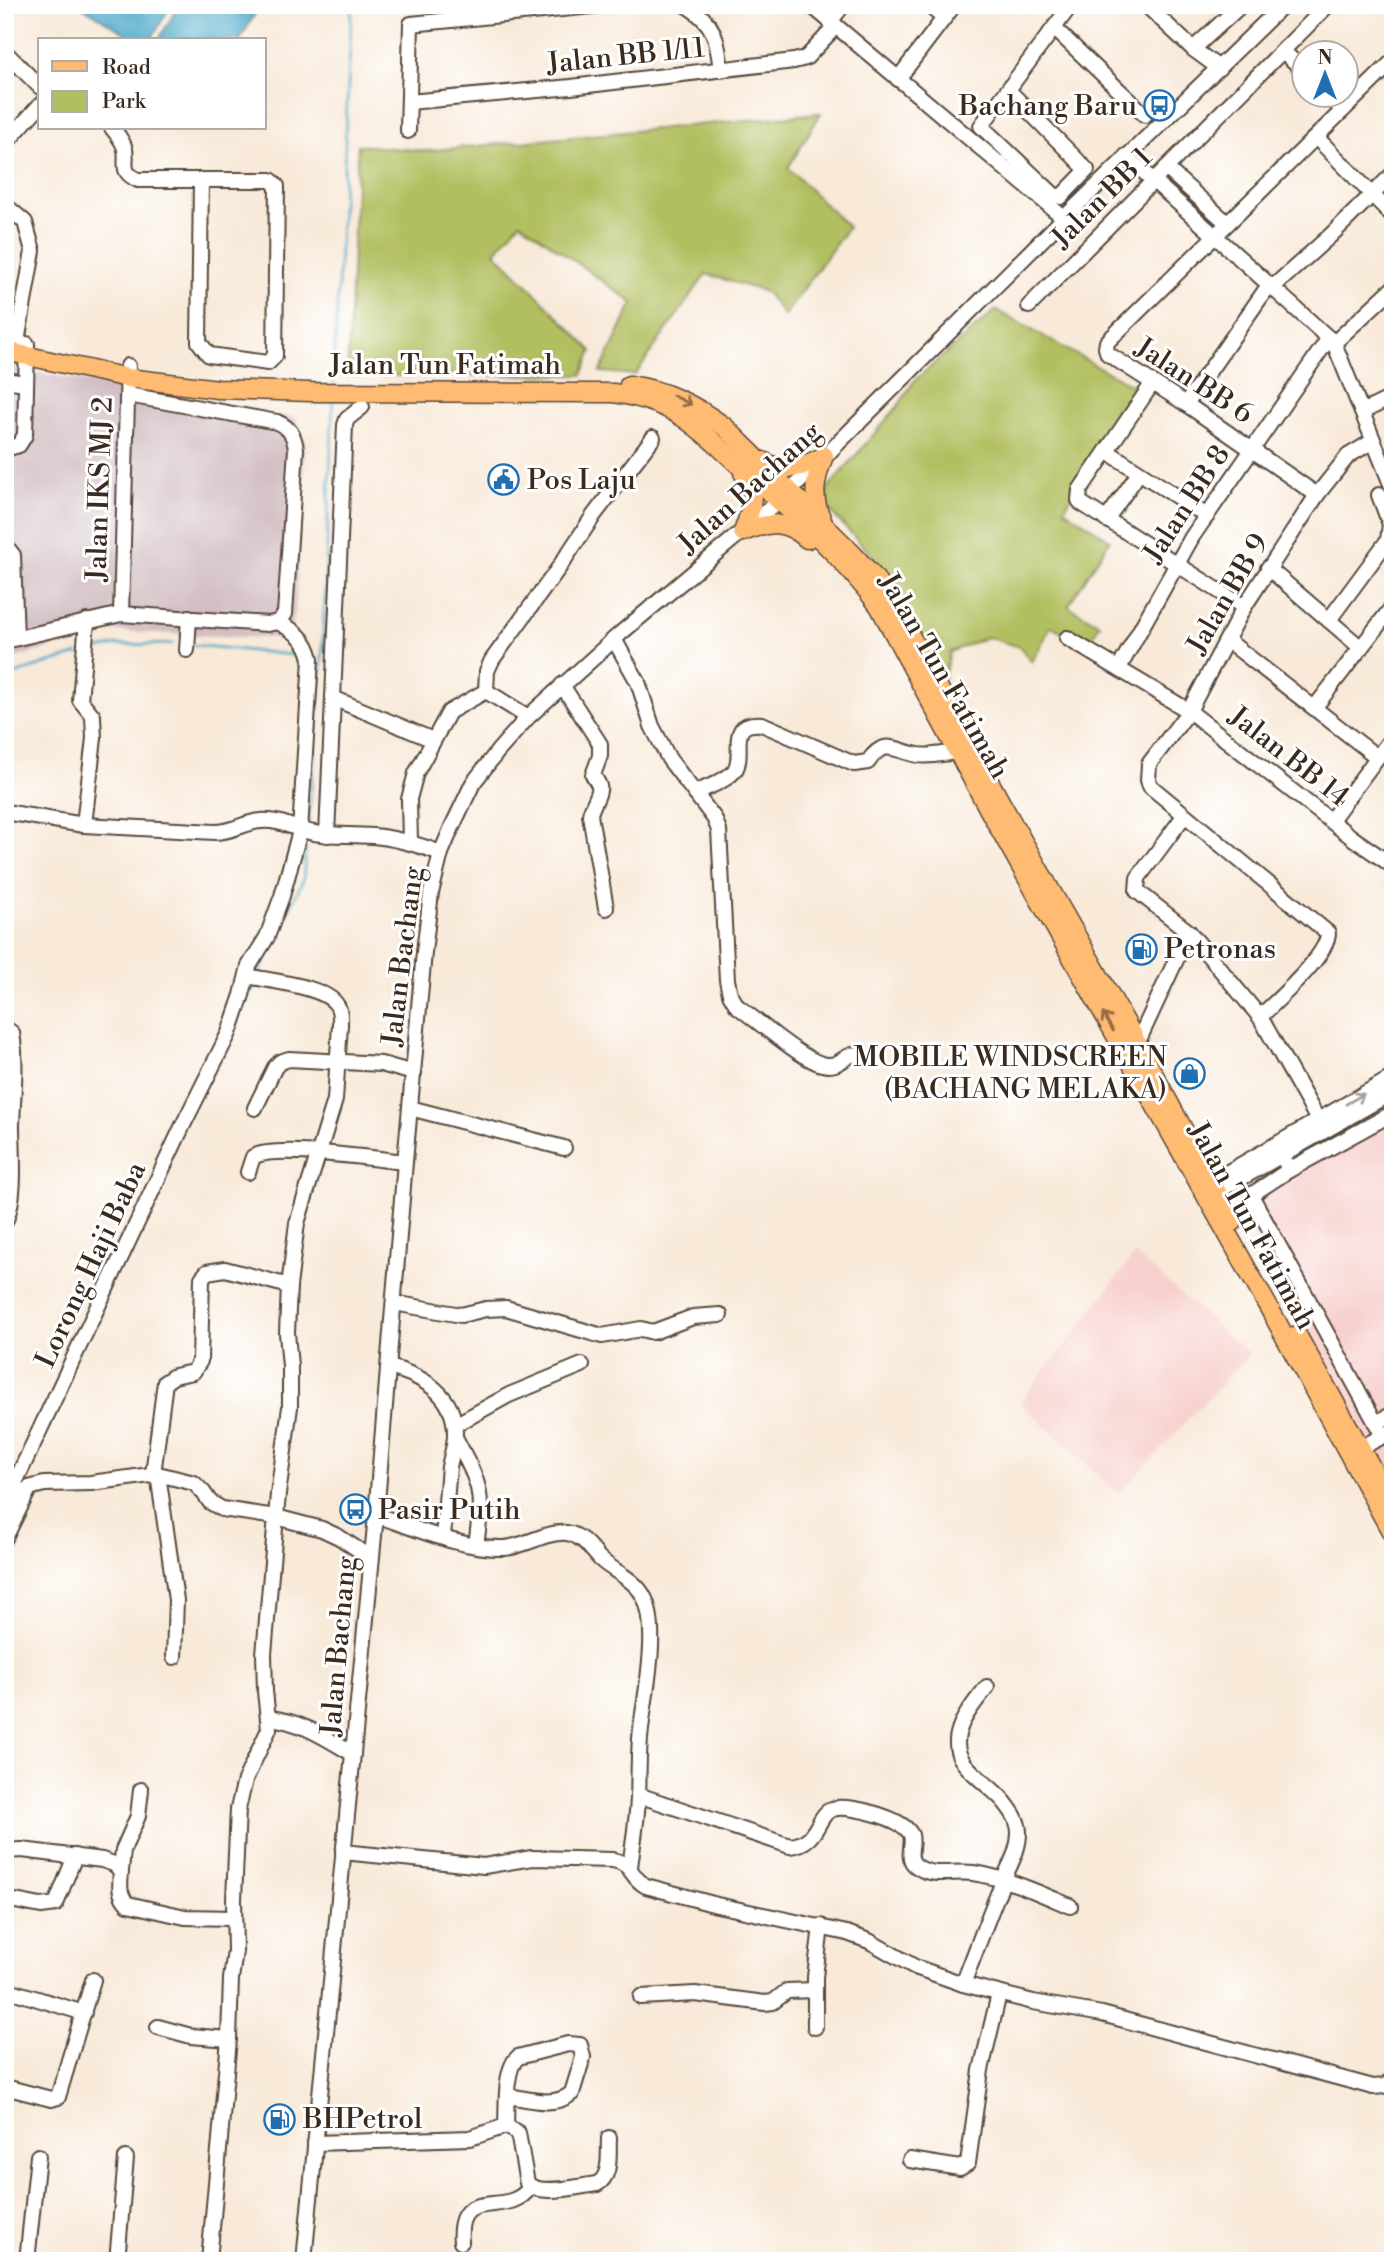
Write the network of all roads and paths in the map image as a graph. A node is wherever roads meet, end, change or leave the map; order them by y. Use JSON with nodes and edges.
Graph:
{"nodes":[{"id":1,"x":602,"y":5,"type":"edge"},
{"id":2,"x":686,"y":5,"type":"edge"},
{"id":3,"x":811,"y":5,"type":"edge"},
{"id":4,"x":843,"y":5,"type":"edge"},
{"id":5,"x":928,"y":5,"type":"edge"},
{"id":6,"x":954,"y":5,"type":"edge"},
{"id":7,"x":1070,"y":5,"type":"edge"},
{"id":8,"x":1146,"y":5,"type":"edge"},
{"id":9,"x":1241,"y":5,"type":"edge"},
{"id":10,"x":1283,"y":5,"type":"edge"},
{"id":11,"x":1328,"y":5,"type":"edge"},
{"id":12,"x":944,"y":18,"type":"junction"},
{"id":13,"x":833,"y":24,"type":"junction"},
{"id":14,"x":1054,"y":27,"type":"junction"},
{"id":15,"x":1193,"y":49,"type":"junction"},
{"id":16,"x":1283,"y":51,"type":"junction"},
{"id":17,"x":5,"y":52,"type":"edge"},
{"id":18,"x":1290,"y":58,"type":"edge"},
{"id":19,"x":1393,"y":61,"type":"edge"},
{"id":20,"x":1219,"y":68,"type":"junction"},
{"id":21,"x":721,"y":70,"type":"junction"},
{"id":22,"x":898,"y":79,"type":"junction"},
{"id":23,"x":38,"y":86,"type":"edge"},
{"id":24,"x":1008,"y":90,"type":"junction"},
{"id":25,"x":409,"y":102,"type":"junction"},
{"id":26,"x":38,"y":107,"type":"edge"},
{"id":27,"x":1343,"y":110,"type":"joint"},
{"id":28,"x":1145,"y":115,"type":"dead end"},
{"id":29,"x":114,"y":130,"type":"edge"},
{"id":30,"x":408,"y":131,"type":"dead end"},
{"id":31,"x":1316,"y":137,"type":"junction"},
{"id":32,"x":5,"y":144,"type":"edge"},
{"id":33,"x":1126,"y":156,"type":"junction"},
{"id":34,"x":1166,"y":168,"type":"junction"},
{"id":35,"x":1393,"y":174,"type":"edge"},
{"id":36,"x":201,"y":180,"type":"junction"},
{"id":37,"x":1153,"y":180,"type":"junction"},
{"id":38,"x":1372,"y":195,"type":"junction"},
{"id":39,"x":5,"y":205,"type":"edge"},
{"id":40,"x":1393,"y":216,"type":"edge"},
{"id":41,"x":1064,"y":218,"type":"junction"},
{"id":42,"x":1227,"y":223,"type":"junction"},
{"id":43,"x":1214,"y":236,"type":"junction"},
{"id":44,"x":1271,"y":286,"type":"junction"},
{"id":45,"x":1393,"y":288,"type":"edge"},
{"id":46,"x":1029,"y":306,"type":"dead end"},
{"id":47,"x":5,"y":315,"type":"edge"},
{"id":48,"x":22,"y":317,"type":"junction"},
{"id":49,"x":1331,"y":341,"type":"junction"},
{"id":50,"x":16,"y":346,"type":"edge"},
{"id":51,"x":5,"y":380,"type":"edge"},
{"id":52,"x":128,"y":380,"type":"junction"},
{"id":53,"x":25,"y":383,"type":"junction"},
{"id":54,"x":1152,"y":384,"type":"junction"},
{"id":55,"x":347,"y":387,"type":"junction"},
{"id":56,"x":1393,"y":397,"type":"edge"},
{"id":57,"x":1186,"y":404,"type":"junction"},
{"id":58,"x":362,"y":407,"type":"dead end"},
{"id":59,"x":1362,"y":412,"type":"junction"},
{"id":60,"x":653,"y":438,"type":"dead end"},
{"id":61,"x":1373,"y":441,"type":"junction"},
{"id":62,"x":744,"y":445,"type":"junction"},
{"id":63,"x":5,"y":449,"type":"edge"},
{"id":64,"x":1252,"y":449,"type":"junction"},
{"id":65,"x":1108,"y":452,"type":"junction"},
{"id":66,"x":824,"y":456,"type":"junction"},
{"id":67,"x":736,"y":463,"type":"junction"},
{"id":68,"x":1139,"y":473,"type":"junction"},
{"id":69,"x":1393,"y":489,"type":"edge"},
{"id":70,"x":1317,"y":495,"type":"junction"},
{"id":71,"x":1379,"y":495,"type":"dead end"},
{"id":72,"x":785,"y":496,"type":"junction"},
{"id":73,"x":1207,"y":516,"type":"junction"},
{"id":74,"x":1106,"y":520,"type":"junction"},
{"id":75,"x":743,"y":532,"type":"junction"},
{"id":76,"x":832,"y":532,"type":"junction"},
{"id":77,"x":5,"y":545,"type":"edge"},
{"id":78,"x":844,"y":563,"type":"junction"},
{"id":79,"x":1175,"y":564,"type":"junction"},
{"id":80,"x":1268,"y":568,"type":"junction"},
{"id":81,"x":1393,"y":606,"type":"edge"},
{"id":82,"x":1244,"y":607,"type":"junction"},
{"id":83,"x":121,"y":614,"type":"junction"},
{"id":84,"x":189,"y":617,"type":"junction"},
{"id":85,"x":281,"y":618,"type":"junction"},
{"id":86,"x":1329,"y":620,"type":"junction"},
{"id":87,"x":87,"y":621,"type":"junction"},
{"id":88,"x":10,"y":639,"type":"edge"},
{"id":89,"x":614,"y":639,"type":"junction"},
{"id":90,"x":1068,"y":639,"type":"dead end"},
{"id":91,"x":1228,"y":641,"type":"junction"},
{"id":92,"x":1360,"y":647,"type":"junction"},
{"id":93,"x":187,"y":650,"type":"dead end"},
{"id":94,"x":1119,"y":668,"type":"junction"},
{"id":95,"x":562,"y":685,"type":"junction"},
{"id":96,"x":486,"y":691,"type":"junction"},
{"id":97,"x":333,"y":698,"type":"junction"},
{"id":98,"x":1315,"y":708,"type":"junction"},
{"id":99,"x":1189,"y":711,"type":"junction"},
{"id":100,"x":528,"y":718,"type":"junction"},
{"id":101,"x":1393,"y":736,"type":"edge"},
{"id":102,"x":433,"y":740,"type":"junction"},
{"id":103,"x":958,"y":752,"type":"junction"},
{"id":104,"x":1377,"y":757,"type":"junction"},
{"id":105,"x":695,"y":793,"type":"junction"},
{"id":106,"x":5,"y":812,"type":"edge"},
{"id":107,"x":1184,"y":816,"type":"junction"},
{"id":108,"x":1331,"y":820,"type":"junction"},
{"id":109,"x":84,"y":825,"type":"junction"},
{"id":110,"x":300,"y":831,"type":"junction"},
{"id":111,"x":327,"y":835,"type":"junction"},
{"id":112,"x":410,"y":842,"type":"junction"},
{"id":113,"x":441,"y":853,"type":"junction"},
{"id":114,"x":1393,"y":866,"type":"edge"},
{"id":115,"x":606,"y":908,"type":"dead end"},
{"id":116,"x":1189,"y":932,"type":"junction"},
{"id":117,"x":254,"y":978,"type":"junction"},
{"id":118,"x":1260,"y":1017,"type":"junction"},
{"id":119,"x":5,"y":1028,"type":"edge"},
{"id":120,"x":1137,"y":1044,"type":"junction"},
{"id":121,"x":866,"y":1059,"type":"dead end"},
{"id":122,"x":338,"y":1062,"type":"junction"},
{"id":123,"x":414,"y":1073,"type":"junction"},
{"id":124,"x":1393,"y":1077,"type":"edge"},
{"id":125,"x":1393,"y":1092,"type":"edge"},
{"id":126,"x":255,"y":1108,"type":"dead end"},
{"id":127,"x":410,"y":1108,"type":"junction"},
{"id":128,"x":1393,"y":1113,"type":"edge"},
{"id":129,"x":1318,"y":1120,"type":"junction"},
{"id":130,"x":564,"y":1148,"type":"dead end"},
{"id":131,"x":317,"y":1153,"type":"junction"},
{"id":132,"x":1282,"y":1155,"type":"junction"},
{"id":133,"x":405,"y":1162,"type":"junction"},
{"id":134,"x":1289,"y":1170,"type":"junction"},
{"id":135,"x":248,"y":1172,"type":"dead end"},
{"id":136,"x":1209,"y":1190,"type":"junction"},
{"id":137,"x":5,"y":1222,"type":"edge"},
{"id":138,"x":289,"y":1286,"type":"junction"},
{"id":139,"x":394,"y":1303,"type":"junction"},
{"id":140,"x":720,"y":1315,"type":"dead end"},
{"id":141,"x":582,"y":1365,"type":"dead end"},
{"id":142,"x":389,"y":1367,"type":"junction"},
{"id":143,"x":1393,"y":1414,"type":"edge"},
{"id":144,"x":1384,"y":1430,"type":"edge"},
{"id":145,"x":455,"y":1432,"type":"junction"},
{"id":146,"x":1360,"y":1448,"type":"junction"},
{"id":147,"x":156,"y":1474,"type":"junction"},
{"id":148,"x":28,"y":1489,"type":"junction"},
{"id":149,"x":8,"y":1501,"type":"edge"},
{"id":150,"x":1393,"y":1506,"type":"edge"},
{"id":151,"x":376,"y":1515,"type":"junction"},
{"id":152,"x":276,"y":1517,"type":"junction"},
{"id":153,"x":1393,"y":1535,"type":"edge"},
{"id":154,"x":443,"y":1537,"type":"junction"},
{"id":155,"x":5,"y":1538,"type":"edge"},
{"id":156,"x":476,"y":1545,"type":"junction"},
{"id":157,"x":372,"y":1559,"type":"junction"},
{"id":158,"x":174,"y":1657,"type":"dead end"},
{"id":159,"x":987,"y":1687,"type":"dead end"},
{"id":160,"x":269,"y":1718,"type":"junction"},
{"id":161,"x":353,"y":1754,"type":"junction"},
{"id":162,"x":141,"y":1790,"type":"dead end"},
{"id":163,"x":638,"y":1795,"type":"junction"},
{"id":164,"x":5,"y":1851,"type":"edge"},
{"id":165,"x":343,"y":1852,"type":"junction"},
{"id":166,"x":75,"y":1856,"type":"junction"},
{"id":167,"x":630,"y":1867,"type":"junction"},
{"id":168,"x":121,"y":1871,"type":"junction"},
{"id":169,"x":1003,"y":1879,"type":"junction"},
{"id":170,"x":5,"y":1899,"type":"edge"},
{"id":171,"x":1070,"y":1906,"type":"dead end"},
{"id":172,"x":234,"y":1918,"type":"junction"},
{"id":173,"x":821,"y":1926,"type":"junction"},
{"id":174,"x":93,"y":1980,"type":"dead end"},
{"id":175,"x":963,"y":1984,"type":"junction"},
{"id":176,"x":5,"y":1989,"type":"edge"},
{"id":177,"x":815,"y":1990,"type":"junction"},
{"id":178,"x":999,"y":1994,"type":"junction"},
{"id":179,"x":641,"y":1997,"type":"dead end"},
{"id":180,"x":84,"y":2013,"type":"junction"},
{"id":181,"x":158,"y":2027,"type":"dead end"},
{"id":182,"x":815,"y":2027,"type":"dead end"},
{"id":183,"x":229,"y":2039,"type":"junction"},
{"id":184,"x":1393,"y":2078,"type":"edge"},
{"id":185,"x":5,"y":2087,"type":"edge"},
{"id":186,"x":508,"y":2096,"type":"junction"},
{"id":187,"x":506,"y":2126,"type":"junction"},
{"id":188,"x":609,"y":2138,"type":"dead end"},
{"id":189,"x":315,"y":2143,"type":"junction"},
{"id":190,"x":38,"y":2156,"type":"dead end"},
{"id":191,"x":126,"y":2158,"type":"dead end"},
{"id":192,"x":909,"y":2160,"type":"dead end"},
{"id":193,"x":530,"y":2187,"type":"junction"},
{"id":194,"x":461,"y":2242,"type":"dead end"},
{"id":195,"x":27,"y":2261,"type":"edge"},
{"id":196,"x":117,"y":2261,"type":"edge"},
{"id":197,"x":209,"y":2261,"type":"edge"},
{"id":198,"x":304,"y":2261,"type":"edge"}],
"edges":[{"from":1,"to":25,"type":"street"},
{"from":2,"to":21,"type":"street"},
{"from":3,"to":13,"type":"street"},
{"from":4,"to":13,"type":"street","name":"Jalan BB 1/11"},
{"from":5,"to":12,"type":"street"},
{"from":6,"to":12,"type":"street"},
{"from":7,"to":14,"type":"street"},
{"from":8,"to":15,"type":"street"},
{"from":9,"to":15,"type":"street"},
{"from":10,"to":20,"type":"street","name":"Jalan Bachang"},
{"from":11,"to":16,"type":"street","name":"Jalan BB 1"},
{"from":12,"to":22,"type":"street"},
{"from":13,"to":21,"type":"street","name":"Jalan BB 1/11"},
{"from":13,"to":22,"type":"street"},
{"from":14,"to":24,"type":"street"},
{"from":14,"to":28,"type":"street"},
{"from":15,"to":20,"type":"street"},
{"from":16,"to":18,"type":"street"},
{"from":16,"to":34,"type":"street","name":"Jalan BB 1"},
{"from":17,"to":23,"type":"street"},
{"from":19,"to":27,"type":"street"},
{"from":20,"to":33,"type":"street","name":"Jalan Bachang"},
{"from":21,"to":25,"type":"street","name":"Jalan BB 1/11"},
{"from":22,"to":41,"type":"street"},
{"from":24,"to":24,"type":"street"},
{"from":25,"to":30,"type":"street"},
{"from":26,"to":32,"type":"street"},
{"from":27,"to":31,"type":"street"},
{"from":29,"to":36,"type":"street"},
{"from":31,"to":38,"type":"street"},
{"from":31,"to":42,"type":"street"},
{"from":33,"to":37,"type":"street"},
{"from":33,"to":41,"type":"street","name":"Jalan Bachang"},
{"from":34,"to":37,"type":"street","name":"Jalan BB 1"},
{"from":34,"to":42,"type":"street"},
{"from":35,"to":38,"type":"street"},
{"from":36,"to":36,"type":"street"},
{"from":37,"to":43,"type":"street"},
{"from":37,"to":46,"type":"street","name":"Jalan BB 1"},
{"from":38,"to":40,"type":"street"},
{"from":38,"to":44,"type":"street"},
{"from":39,"to":48,"type":"street"},
{"from":41,"to":66,"type":"street","name":"Jalan Bachang"},
{"from":42,"to":43,"type":"street"},
{"from":43,"to":44,"type":"street"},
{"from":43,"to":54,"type":"street","name":"Jalan BB 6"},
{"from":44,"to":49,"type":"street"},
{"from":44,"to":57,"type":"street"},
{"from":45,"to":49,"type":"street","name":"Jalan BB 8"},
{"from":47,"to":48,"type":"street"},
{"from":48,"to":50,"type":"street"},
{"from":49,"to":59,"type":"street"},
{"from":49,"to":64,"type":"street","name":"Jalan BB 8"},
{"from":50,"to":52,"type":"main road","name":"Jalan Tun Fatimah"},
{"from":50,"to":53,"type":"street"},
{"from":51,"to":53,"type":"street"},
{"from":52,"to":55,"type":"main road","name":"Jalan Tun Fatimah"},
{"from":52,"to":83,"type":"street","name":"Jalan IKS MJ 2"},
{"from":52,"to":85,"type":"street"},
{"from":53,"to":63,"type":"street"},
{"from":54,"to":57,"type":"street","name":"Jalan BB 6"},
{"from":54,"to":65,"type":"street"},
{"from":55,"to":62,"type":"main road","name":"Jalan Tun Fatimah","one_way":true},
{"from":55,"to":67,"type":"main road","name":"Jalan Tun Fatimah"},
{"from":56,"to":59,"type":"street"},
{"from":57,"to":64,"type":"street","name":"Jalan BB 6"},
{"from":58,"to":97,"type":"street"},
{"from":59,"to":61,"type":"street"},
{"from":60,"to":96,"type":"street"},
{"from":61,"to":69,"type":"street"},
{"from":61,"to":70,"type":"street","name":"Jalan BB 9"},
{"from":62,"to":66,"type":"main road"},
{"from":62,"to":72,"type":"main road","name":"Jalan Tun Fatimah"},
{"from":64,"to":70,"type":"street","name":"Jalan BB 6"},
{"from":64,"to":73,"type":"street","name":"Jalan BB 8"},
{"from":65,"to":68,"type":"street"},
{"from":65,"to":74,"type":"street"},
{"from":66,"to":72,"type":"street","name":"Jalan Bachang"},
{"from":66,"to":76,"type":"main road"},
{"from":67,"to":72,"type":"main road","name":"Jalan Tun Fatimah"},
{"from":67,"to":75,"type":"main road"},
{"from":68,"to":73,"type":"street"},
{"from":68,"to":74,"type":"street"},
{"from":70,"to":80,"type":"street","name":"Jalan BB 9"},
{"from":71,"to":86,"type":"street"},
{"from":72,"to":75,"type":"street","name":"Jalan Bachang"},
{"from":72,"to":76,"type":"main road","name":"Jalan Tun Fatimah"},
{"from":72,"to":78,"type":"main road","name":"Jalan Tun Fatimah"},
{"from":73,"to":79,"type":"street","name":"Jalan BB 8"},
{"from":74,"to":79,"type":"street"},
{"from":75,"to":78,"type":"main road"},
{"from":75,"to":89,"type":"street","name":"Jalan Bachang"},
{"from":76,"to":120,"type":"main road","name":"Jalan Tun Fatimah"},
{"from":77,"to":88,"type":"street"},
{"from":78,"to":103,"type":"main road","name":"Jalan Tun Fatimah"},
{"from":79,"to":82,"type":"street"},
{"from":79,"to":94,"type":"street","name":"Jalan BB 8"},
{"from":80,"to":82,"type":"street","name":"Jalan BB 9"},
{"from":80,"to":86,"type":"street"},
{"from":81,"to":92,"type":"street"},
{"from":82,"to":91,"type":"street","name":"Jalan BB 9"},
{"from":83,"to":84,"type":"street"},
{"from":83,"to":87,"type":"street"},
{"from":84,"to":85,"type":"street"},
{"from":84,"to":93,"type":"street"},
{"from":85,"to":110,"type":"street"},
{"from":86,"to":92,"type":"street"},
{"from":87,"to":88,"type":"street"},
{"from":87,"to":109,"type":"street"},
{"from":89,"to":95,"type":"street","name":"Jalan Bachang"},
{"from":89,"to":105,"type":"street"},
{"from":90,"to":94,"type":"street","name":"Jalan BB 14"},
{"from":91,"to":98,"type":"street"},
{"from":91,"to":99,"type":"street","name":"Jalan BB 9"},
{"from":92,"to":98,"type":"street"},
{"from":94,"to":99,"type":"street","name":"Jalan BB 14"},
{"from":95,"to":100,"type":"street","name":"Jalan Bachang"},
{"from":95,"to":115,"type":"street"},
{"from":96,"to":100,"type":"street"},
{"from":96,"to":102,"type":"street"},
{"from":97,"to":102,"type":"street"},
{"from":97,"to":111,"type":"street"},
{"from":98,"to":104,"type":"street"},
{"from":99,"to":107,"type":"street","name":"Jalan BB 9"},
{"from":99,"to":108,"type":"street","name":"Jalan BB 14"},
{"from":100,"to":113,"type":"street","name":"Jalan Bachang"},
{"from":101,"to":104,"type":"street"},
{"from":102,"to":112,"type":"street"},
{"from":103,"to":105,"type":"street"},
{"from":136,"to":103,"type":"main road","name":"Jalan Tun Fatimah","one_way":true},
{"from":104,"to":108,"type":"street"},
{"from":105,"to":121,"type":"street"},
{"from":106,"to":109,"type":"street"},
{"from":107,"to":116,"type":"street"},
{"from":107,"to":118,"type":"street"},
{"from":108,"to":114,"type":"street","name":"Jalan BB 14"},
{"from":109,"to":110,"type":"street"},
{"from":110,"to":111,"type":"street"},
{"from":110,"to":117,"type":"street","name":"Lorong Haji Baba"},
{"from":111,"to":112,"type":"street"},
{"from":112,"to":113,"type":"street"},
{"from":113,"to":123,"type":"street","name":"Jalan Bachang"},
{"from":116,"to":118,"type":"street"},
{"from":116,"to":120,"type":"street"},
{"from":117,"to":122,"type":"street"},
{"from":117,"to":149,"type":"street","name":"Lorong Haji Baba"},
{"from":118,"to":129,"type":"street"},
{"from":119,"to":137,"type":"street"},
{"from":120,"to":136,"type":"main road","name":"Jalan Tun Fatimah"},
{"from":122,"to":123,"type":"street"},
{"from":122,"to":126,"type":"street"},
{"from":122,"to":131,"type":"street"},
{"from":123,"to":127,"type":"street","name":"Jalan Bachang"},
{"from":129,"to":124,"type":"street","one_way":true},
{"from":125,"to":132,"type":"street"},
{"from":127,"to":130,"type":"street"},
{"from":127,"to":133,"type":"street","name":"Jalan Bachang"},
{"from":128,"to":134,"type":"street"},
{"from":129,"to":136,"type":"street"},
{"from":131,"to":133,"type":"street"},
{"from":131,"to":135,"type":"street"},
{"from":131,"to":138,"type":"street"},
{"from":132,"to":134,"type":"street"},
{"from":132,"to":136,"type":"street"},
{"from":133,"to":139,"type":"street","name":"Jalan Bachang"},
{"from":134,"to":144,"type":"street"},
{"from":136,"to":146,"type":"main road","name":"Jalan Tun Fatimah"},
{"from":136,"to":153,"type":"main road","name":"Jalan Tun Fatimah"},
{"from":138,"to":147,"type":"street"},
{"from":138,"to":152,"type":"street"},
{"from":139,"to":140,"type":"street"},
{"from":139,"to":142,"type":"street","name":"Jalan Bachang"},
{"from":141,"to":145,"type":"street"},
{"from":142,"to":145,"type":"street"},
{"from":142,"to":151,"type":"street","name":"Jalan Bachang"},
{"from":143,"to":144,"type":"street"},
{"from":144,"to":146,"type":"street"},
{"from":145,"to":154,"type":"street"},
{"from":145,"to":156,"type":"street"},
{"from":146,"to":150,"type":"main road","name":"Jalan Tun Fatimah"},
{"from":147,"to":148,"type":"street"},
{"from":147,"to":152,"type":"street"},
{"from":147,"to":158,"type":"street"},
{"from":148,"to":149,"type":"street"},
{"from":148,"to":155,"type":"street"},
{"from":151,"to":154,"type":"street"},
{"from":151,"to":157,"type":"street","name":"Jalan Bachang"},
{"from":152,"to":157,"type":"street"},
{"from":152,"to":160,"type":"street"},
{"from":154,"to":156,"type":"street"},
{"from":156,"to":163,"type":"street"},
{"from":157,"to":161,"type":"street","name":"Jalan Bachang"},
{"from":159,"to":169,"type":"street"},
{"from":160,"to":161,"type":"street"},
{"from":160,"to":172,"type":"street"},
{"from":161,"to":165,"type":"street","name":"Jalan Bachang"},
{"from":162,"to":168,"type":"street"},
{"from":163,"to":167,"type":"street"},
{"from":163,"to":169,"type":"street"},
{"from":164,"to":166,"type":"street"},
{"from":165,"to":167,"type":"street"},
{"from":165,"to":189,"type":"street","name":"Jalan Bachang"},
{"from":166,"to":168,"type":"street"},
{"from":166,"to":170,"type":"street"},
{"from":167,"to":173,"type":"street"},
{"from":168,"to":172,"type":"street"},
{"from":169,"to":171,"type":"street"},
{"from":169,"to":175,"type":"street"},
{"from":172,"to":183,"type":"street"},
{"from":173,"to":175,"type":"street"},
{"from":173,"to":177,"type":"street"},
{"from":174,"to":180,"type":"street"},
{"from":175,"to":178,"type":"street"},
{"from":176,"to":180,"type":"street"},
{"from":177,"to":179,"type":"street"},
{"from":177,"to":182,"type":"street"},
{"from":178,"to":184,"type":"street"},
{"from":178,"to":192,"type":"street"},
{"from":180,"to":185,"type":"street"},
{"from":181,"to":183,"type":"street"},
{"from":183,"to":197,"type":"street"},
{"from":186,"to":186,"type":"street"},
{"from":186,"to":187,"type":"street"},
{"from":187,"to":189,"type":"street"},
{"from":187,"to":193,"type":"street"},
{"from":188,"to":193,"type":"street"},
{"from":189,"to":198,"type":"street","name":"Jalan Bachang"},
{"from":190,"to":195,"type":"street"},
{"from":191,"to":196,"type":"street"},
{"from":193,"to":194,"type":"street"}]}
